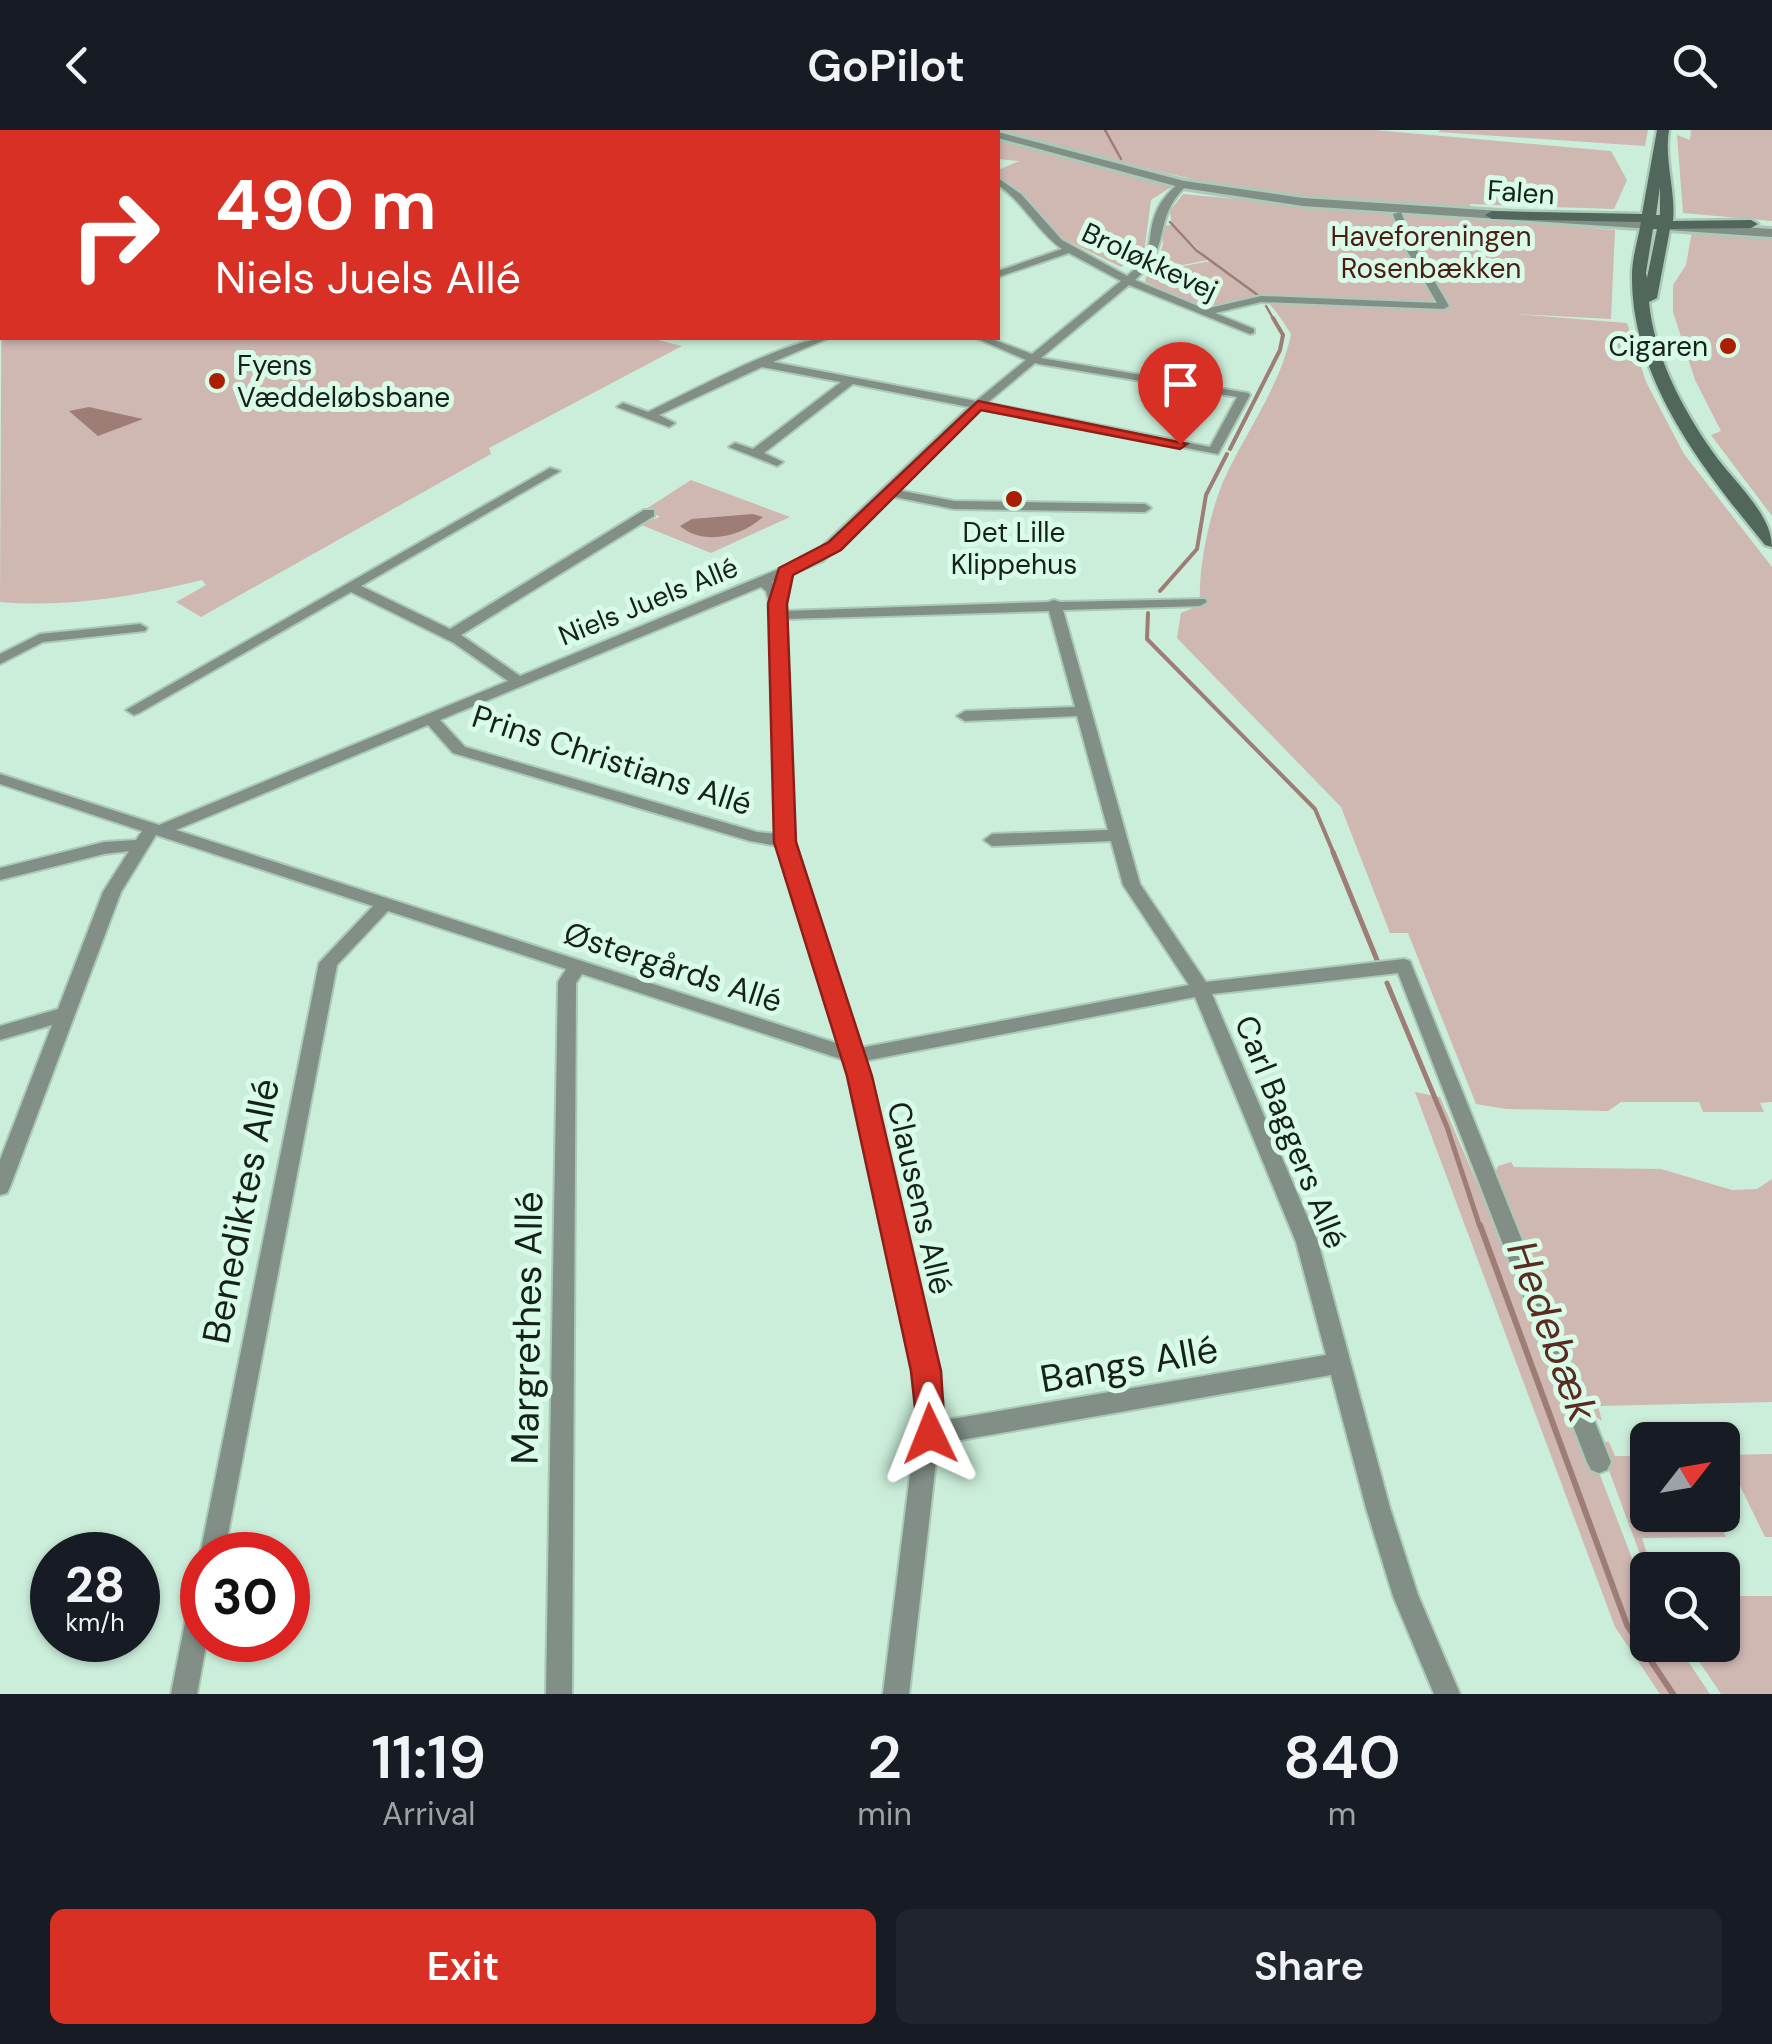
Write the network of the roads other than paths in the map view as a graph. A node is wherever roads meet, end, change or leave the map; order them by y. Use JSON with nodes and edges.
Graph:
{"nodes":[{"id":1,"x":1663,"y":130,"type":"edge"},
{"id":2,"x":1000,"y":136,"type":"edge"},
{"id":3,"x":1660,"y":151,"type":"junction"},
{"id":4,"x":1000,"y":182,"type":"edge"},
{"id":5,"x":1183,"y":184,"type":"junction"},
{"id":6,"x":1651,"y":184,"type":"junction"},
{"id":7,"x":1266,"y":198,"type":"junction"},
{"id":8,"x":1398,"y":214,"type":"dead end"},
{"id":9,"x":1492,"y":215,"type":"joint"},
{"id":10,"x":1628,"y":217,"type":"junction"},
{"id":11,"x":1656,"y":222,"type":"junction"},
{"id":12,"x":1751,"y":224,"type":"joint"},
{"id":13,"x":1684,"y":228,"type":"junction"},
{"id":14,"x":1772,"y":229,"type":"edge"},
{"id":15,"x":1070,"y":250,"type":"junction"},
{"id":16,"x":1000,"y":273,"type":"edge"},
{"id":17,"x":1130,"y":279,"type":"junction"},
{"id":18,"x":1654,"y":281,"type":"junction"},
{"id":19,"x":1206,"y":312,"type":"junction"},
{"id":20,"x":1647,"y":320,"type":"junction"},
{"id":21,"x":1250,"y":331,"type":"dead end"},
{"id":22,"x":819,"y":340,"type":"edge"},
{"id":23,"x":986,"y":340,"type":"edge"},
{"id":24,"x":1033,"y":359,"type":"junction"},
{"id":25,"x":761,"y":363,"type":"junction"},
{"id":26,"x":850,"y":380,"type":"junction"},
{"id":27,"x":978,"y":405,"type":"junction"},
{"id":28,"x":624,"y":407,"type":"dead end"},
{"id":29,"x":648,"y":416,"type":"junction"},
{"id":30,"x":669,"y":423,"type":"dead end"},
{"id":31,"x":735,"y":447,"type":"dead end"},
{"id":32,"x":755,"y":454,"type":"junction"},
{"id":33,"x":777,"y":462,"type":"dead end"},
{"id":34,"x":554,"y":471,"type":"dead end"},
{"id":35,"x":890,"y":492,"type":"junction"},
{"id":36,"x":1145,"y":508,"type":"dead end"},
{"id":37,"x":649,"y":513,"type":"dead end"},
{"id":38,"x":1772,"y":542,"type":"edge"},
{"id":39,"x":785,"y":572,"type":"junction"},
{"id":40,"x":762,"y":581,"type":"junction"},
{"id":41,"x":352,"y":587,"type":"junction"},
{"id":42,"x":1200,"y":602,"type":"dead end"},
{"id":43,"x":1054,"y":604,"type":"junction"},
{"id":44,"x":778,"y":610,"type":"junction"},
{"id":45,"x":140,"y":628,"type":"dead end"},
{"id":46,"x":451,"y":635,"type":"junction"},
{"id":47,"x":0,"y":660,"type":"edge"},
{"id":48,"x":518,"y":682,"type":"junction"},
{"id":49,"x":134,"y":710,"type":"dead end"},
{"id":50,"x":1082,"y":711,"type":"junction"},
{"id":51,"x":965,"y":716,"type":"dead end"},
{"id":52,"x":430,"y":718,"type":"junction"},
{"id":53,"x":0,"y":779,"type":"edge"},
{"id":54,"x":156,"y":829,"type":"junction"},
{"id":55,"x":1116,"y":834,"type":"junction"},
{"id":56,"x":992,"y":840,"type":"dead end"},
{"id":57,"x":785,"y":842,"type":"junction"},
{"id":58,"x":138,"y":845,"type":"junction"},
{"id":59,"x":0,"y":874,"type":"edge"},
{"id":60,"x":385,"y":904,"type":"junction"},
{"id":61,"x":578,"y":966,"type":"junction"},
{"id":62,"x":1201,"y":989,"type":"junction"},
{"id":63,"x":65,"y":1014,"type":"junction"},
{"id":64,"x":0,"y":1033,"type":"edge"},
{"id":65,"x":854,"y":1056,"type":"junction"},
{"id":66,"x":0,"y":1188,"type":"edge"},
{"id":67,"x":1340,"y":1363,"type":"junction"},
{"id":68,"x":930,"y":1434,"type":"junction"},
{"id":69,"x":1599,"y":1462,"type":"dead end"},
{"id":70,"x":217,"y":1532,"type":"edge"},
{"id":71,"x":190,"y":1662,"type":"edge"},
{"id":72,"x":184,"y":1694,"type":"edge"},
{"id":73,"x":559,"y":1694,"type":"edge"},
{"id":74,"x":896,"y":1694,"type":"edge"},
{"id":75,"x":1447,"y":1694,"type":"edge"}],
"edges":[{"from":1,"to":3,"type":"main road"},
{"from":2,"to":5,"type":"street","name":"Falen"},
{"from":3,"to":6,"type":"main road"},
{"from":3,"to":11,"type":"main road"},
{"from":4,"to":15,"type":"street","name":"Broløkkevej"},
{"from":5,"to":7,"type":"street","name":"Falen"},
{"from":5,"to":17,"type":"street","name":"Niels Juels Allé"},
{"from":6,"to":10,"type":"main road"},
{"from":6,"to":11,"type":"main road"},
{"from":7,"to":9,"type":"street","name":"Falen"},
{"from":7,"to":10,"type":"street","name":"Falen"},
{"from":8,"to":19,"type":"street"},
{"from":9,"to":11,"type":"main road"},
{"from":10,"to":11,"type":"street","name":"Falen"},
{"from":11,"to":12,"type":"main road"},
{"from":11,"to":13,"type":"street","name":"Falen"},
{"from":11,"to":18,"type":"main road"},
{"from":11,"to":20,"type":"main road"},
{"from":12,"to":14,"type":"street","name":"Falen"},
{"from":13,"to":14,"type":"street","name":"Falen"},
{"from":13,"to":18,"type":"main road"},
{"from":15,"to":16,"type":"street"},
{"from":15,"to":17,"type":"street","name":"Broløkkevej"},
{"from":17,"to":19,"type":"street","name":"Broløkkevej"},
{"from":17,"to":24,"type":"street","name":"Niels Juels Allé"},
{"from":18,"to":20,"type":"main road"},
{"from":19,"to":21,"type":"street","name":"Broløkkevej"},
{"from":20,"to":38,"type":"main road"},
{"from":22,"to":25,"type":"street"},
{"from":23,"to":24,"type":"street"},
{"from":24,"to":27,"type":"street","name":"Niels Juels Allé"},
{"from":24,"to":27,"type":"street"},
{"from":25,"to":26,"type":"street"},
{"from":25,"to":29,"type":"street"},
{"from":26,"to":27,"type":"street"},
{"from":26,"to":32,"type":"street"},
{"from":27,"to":35,"type":"street","name":"Niels Juels Allé"},
{"from":28,"to":29,"type":"street"},
{"from":29,"to":30,"type":"street"},
{"from":31,"to":32,"type":"street"},
{"from":32,"to":33,"type":"street"},
{"from":34,"to":41,"type":"street"},
{"from":35,"to":36,"type":"street"},
{"from":35,"to":39,"type":"street","name":"Niels Juels Allé"},
{"from":37,"to":46,"type":"street","name":"Niels Juels Allé"},
{"from":39,"to":40,"type":"street","name":"Niels Juels Allé"},
{"from":39,"to":44,"type":"street","name":"Clausens Allé"},
{"from":40,"to":44,"type":"street"},
{"from":40,"to":48,"type":"street","name":"Niels Juels Allé"},
{"from":41,"to":46,"type":"street"},
{"from":41,"to":49,"type":"street"},
{"from":42,"to":43,"type":"street"},
{"from":43,"to":44,"type":"street"},
{"from":43,"to":50,"type":"street","name":"Carl Baggers Allé"},
{"from":44,"to":57,"type":"street","name":"Clausens Allé"},
{"from":45,"to":47,"type":"street"},
{"from":46,"to":48,"type":"street"},
{"from":48,"to":52,"type":"street","name":"Niels Juels Allé"},
{"from":50,"to":51,"type":"street"},
{"from":50,"to":55,"type":"street","name":"Carl Baggers Allé"},
{"from":52,"to":54,"type":"street","name":"Niels Juels Allé"},
{"from":52,"to":57,"type":"street","name":"Prins Christians Allé"},
{"from":53,"to":54,"type":"street","name":"Østergårds Allé"},
{"from":54,"to":58,"type":"street"},
{"from":54,"to":60,"type":"street","name":"Østergårds Allé"},
{"from":55,"to":56,"type":"street"},
{"from":55,"to":62,"type":"street","name":"Carl Baggers Allé"},
{"from":57,"to":65,"type":"street","name":"Clausens Allé"},
{"from":58,"to":59,"type":"street"},
{"from":58,"to":63,"type":"street"},
{"from":60,"to":61,"type":"street","name":"Østergårds Allé"},
{"from":60,"to":70,"type":"street","name":"Benediktes Allé"},
{"from":61,"to":65,"type":"street","name":"Østergårds Allé"},
{"from":61,"to":73,"type":"street","name":"Margrethes Allé"},
{"from":62,"to":65,"type":"street","name":"Østergårds Allé"},
{"from":62,"to":67,"type":"street","name":"Carl Baggers Allé"},
{"from":62,"to":69,"type":"street","name":"Østergårds Allé"},
{"from":63,"to":64,"type":"street"},
{"from":63,"to":66,"type":"street"},
{"from":65,"to":68,"type":"street","name":"Clausens Allé"},
{"from":67,"to":68,"type":"street","name":"Bangs Allé"},
{"from":67,"to":75,"type":"street","name":"Carl Baggers Allé"},
{"from":68,"to":74,"type":"street","name":"Clausens Allé"},
{"from":71,"to":72,"type":"street"}]}
